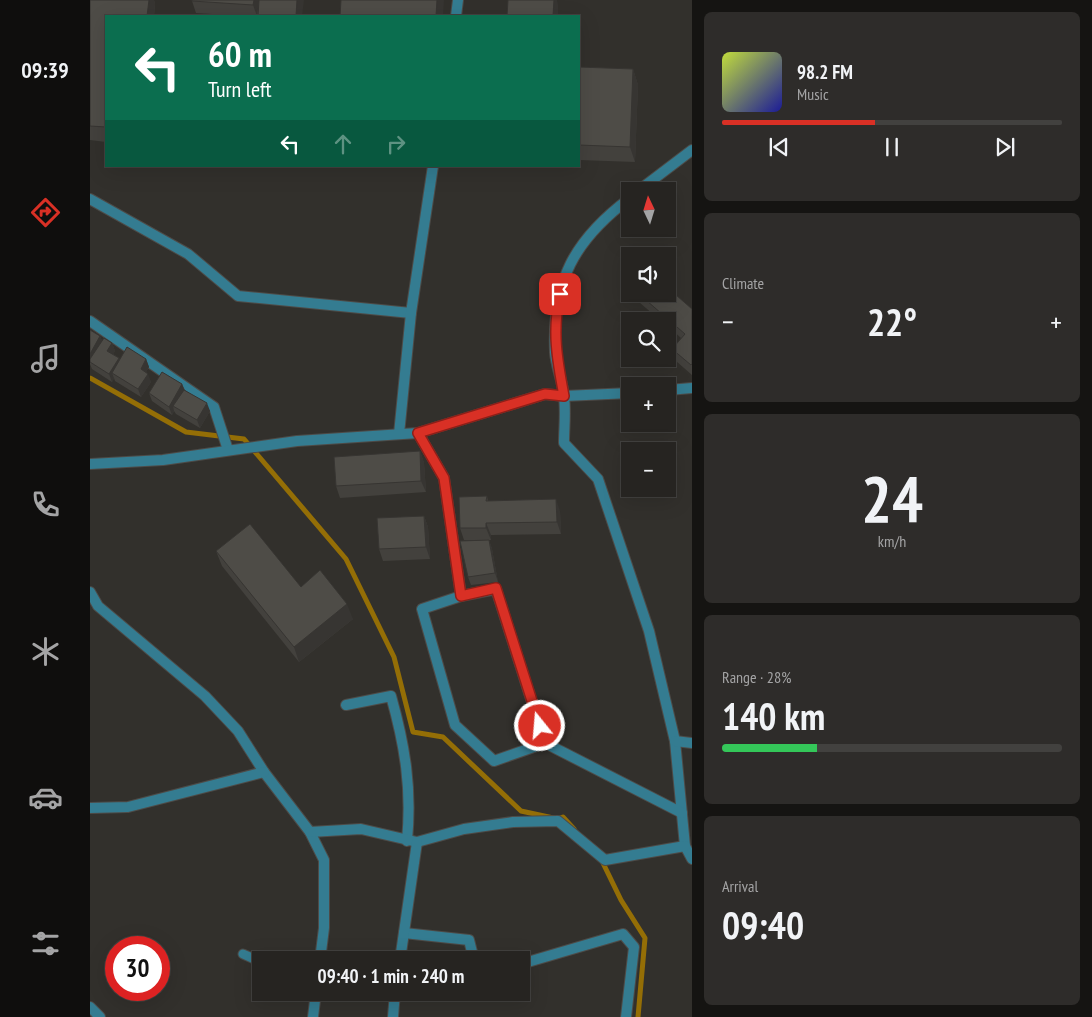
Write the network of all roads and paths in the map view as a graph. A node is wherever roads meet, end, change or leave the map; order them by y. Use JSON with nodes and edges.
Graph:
{"nodes":[{"id":1,"x":458,"y":0,"type":"edge"},
{"id":2,"x":456,"y":15,"type":"edge"},
{"id":3,"x":692,"y":150,"type":"edge"},
{"id":4,"x":433,"y":167,"type":"edge"},
{"id":5,"x":650,"y":182,"type":"edge"},
{"id":6,"x":90,"y":199,"type":"edge"},
{"id":7,"x":621,"y":205,"type":"edge"},
{"id":8,"x":411,"y":313,"type":"junction"},
{"id":9,"x":90,"y":321,"type":"edge"},
{"id":10,"x":692,"y":388,"type":"edge"},
{"id":11,"x":676,"y":389,"type":"edge"},
{"id":12,"x":621,"y":393,"type":"edge"},
{"id":13,"x":564,"y":396,"type":"junction"},
{"id":14,"x":418,"y":433,"type":"junction"},
{"id":15,"x":399,"y":434,"type":"junction"},
{"id":16,"x":228,"y":450,"type":"junction"},
{"id":17,"x":90,"y":464,"type":"edge"},
{"id":18,"x":90,"y":592,"type":"edge"},
{"id":19,"x":461,"y":596,"type":"junction"},
{"id":20,"x":346,"y":705,"type":"dead end"},
{"id":21,"x":675,"y":741,"type":"junction"},
{"id":22,"x":545,"y":743,"type":"junction"},
{"id":23,"x":692,"y":743,"type":"edge"},
{"id":24,"x":264,"y":772,"type":"junction"},
{"id":25,"x":90,"y":808,"type":"edge"},
{"id":26,"x":682,"y":813,"type":"junction"},
{"id":27,"x":310,"y":832,"type":"junction"},
{"id":28,"x":412,"y":841,"type":"junction"},
{"id":29,"x":685,"y":846,"type":"junction"},
{"id":30,"x":692,"y":860,"type":"edge"},
{"id":31,"x":404,"y":933,"type":"junction"},
{"id":32,"x":321,"y":951,"type":"edge"},
{"id":33,"x":401,"y":951,"type":"edge"},
{"id":34,"x":472,"y":951,"type":"edge"},
{"id":35,"x":243,"y":954,"type":"dead end"},
{"id":36,"x":252,"y":958,"type":"edge"},
{"id":37,"x":530,"y":961,"type":"edge"},
{"id":38,"x":315,"y":1001,"type":"edge"},
{"id":39,"x":395,"y":1001,"type":"edge"},
{"id":40,"x":90,"y":1007,"type":"edge"},
{"id":41,"x":100,"y":1017,"type":"edge"},
{"id":42,"x":313,"y":1017,"type":"edge"},
{"id":43,"x":394,"y":1017,"type":"edge"},
{"id":44,"x":626,"y":1017,"type":"edge"}],
"edges":[{"from":1,"to":2,"type":"street"},
{"from":3,"to":5,"type":"street"},
{"from":4,"to":8,"type":"street"},
{"from":6,"to":8,"type":"street"},
{"from":7,"to":13,"type":"street"},
{"from":8,"to":15,"type":"street"},
{"from":9,"to":16,"type":"street"},
{"from":10,"to":11,"type":"street"},
{"from":12,"to":13,"type":"street"},
{"from":13,"to":14,"type":"street"},
{"from":13,"to":21,"type":"street"},
{"from":14,"to":15,"type":"street"},
{"from":14,"to":19,"type":"street"},
{"from":15,"to":16,"type":"street"},
{"from":16,"to":17,"type":"street"},
{"from":18,"to":24,"type":"street"},
{"from":19,"to":22,"type":"street"},
{"from":19,"to":22,"type":"street"},
{"from":20,"to":28,"type":"street"},
{"from":21,"to":23,"type":"street"},
{"from":21,"to":26,"type":"street"},
{"from":22,"to":26,"type":"street"},
{"from":24,"to":25,"type":"street"},
{"from":24,"to":27,"type":"street"},
{"from":26,"to":29,"type":"street"},
{"from":27,"to":28,"type":"street"},
{"from":27,"to":32,"type":"street"},
{"from":28,"to":29,"type":"street"},
{"from":28,"to":31,"type":"street"},
{"from":29,"to":30,"type":"street"},
{"from":31,"to":33,"type":"street"},
{"from":31,"to":34,"type":"street"},
{"from":35,"to":36,"type":"lane"},
{"from":37,"to":44,"type":"street"},
{"from":38,"to":42,"type":"street"},
{"from":39,"to":43,"type":"street"},
{"from":40,"to":41,"type":"street"}]}
